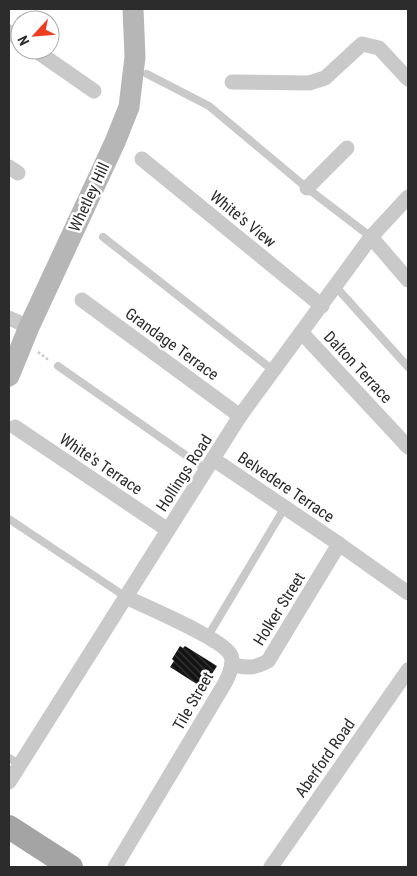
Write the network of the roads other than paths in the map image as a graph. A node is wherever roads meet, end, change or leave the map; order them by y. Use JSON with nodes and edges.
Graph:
{"nodes":[{"id":1,"x":133,"y":9,"type":"edge"},
{"id":2,"x":49,"y":60,"type":"edge"},
{"id":3,"x":147,"y":74,"type":"dead end"},
{"id":4,"x":408,"y":78,"type":"edge"},
{"id":5,"x":232,"y":82,"type":"dead end"},
{"id":6,"x":94,"y":91,"type":"dead end"},
{"id":7,"x":347,"y":148,"type":"dead end"},
{"id":8,"x":142,"y":159,"type":"dead end"},
{"id":9,"x":307,"y":188,"type":"junction"},
{"id":10,"x":408,"y":197,"type":"edge"},
{"id":11,"x":103,"y":237,"type":"dead end"},
{"id":12,"x":371,"y":237,"type":"junction"},
{"id":13,"x":408,"y":280,"type":"edge"},
{"id":14,"x":336,"y":286,"type":"junction"},
{"id":15,"x":82,"y":300,"type":"dead end"},
{"id":16,"x":322,"y":306,"type":"junction"},
{"id":17,"x":9,"y":318,"type":"edge"},
{"id":18,"x":302,"y":333,"type":"junction"},
{"id":19,"x":26,"y":334,"type":"junction"},
{"id":20,"x":58,"y":366,"type":"road end"},
{"id":21,"x":408,"y":367,"type":"edge"},
{"id":22,"x":274,"y":371,"type":"junction"},
{"id":23,"x":9,"y":376,"type":"edge"},
{"id":24,"x":240,"y":416,"type":"junction"},
{"id":25,"x":15,"y":428,"type":"dead end"},
{"id":26,"x":408,"y":447,"type":"edge"},
{"id":27,"x":210,"y":465,"type":"junction"},
{"id":28,"x":285,"y":507,"type":"junction"},
{"id":29,"x":9,"y":519,"type":"edge"},
{"id":30,"x":168,"y":530,"type":"junction"},
{"id":31,"x":339,"y":544,"type":"junction"},
{"id":32,"x":408,"y":593,"type":"edge"},
{"id":33,"x":126,"y":597,"type":"junction"},
{"id":34,"x":208,"y":636,"type":"junction"},
{"id":35,"x":232,"y":664,"type":"junction"},
{"id":36,"x":408,"y":670,"type":"edge"},
{"id":37,"x":14,"y":761,"type":"edge"},
{"id":38,"x":9,"y":782,"type":"edge"},
{"id":39,"x":9,"y":828,"type":"edge"},
{"id":40,"x":72,"y":867,"type":"edge"},
{"id":41,"x":115,"y":867,"type":"edge"},
{"id":42,"x":270,"y":867,"type":"edge"}],
"edges":[{"from":1,"to":19,"type":"main road","name":"Whetley Hill"},
{"from":2,"to":6,"type":"street"},
{"from":3,"to":9,"type":"lane"},
{"from":4,"to":5,"type":"street"},
{"from":7,"to":9,"type":"street"},
{"from":8,"to":16,"type":"street","name":"White's View"},
{"from":9,"to":12,"type":"lane"},
{"from":10,"to":12,"type":"street","name":"Hollings Road"},
{"from":11,"to":22,"type":"lane"},
{"from":12,"to":13,"type":"street"},
{"from":12,"to":14,"type":"street","name":"Hollings Road"},
{"from":14,"to":16,"type":"street","name":"Hollings Road"},
{"from":14,"to":21,"type":"lane"},
{"from":15,"to":24,"type":"street","name":"Grandage Terrace"},
{"from":16,"to":18,"type":"street","name":"Hollings Road"},
{"from":17,"to":19,"type":"street"},
{"from":18,"to":22,"type":"street","name":"Hollings Road"},
{"from":18,"to":26,"type":"street","name":"Dalton Terrace"},
{"from":19,"to":23,"type":"main road","name":"Whetley Hill"},
{"from":20,"to":27,"type":"lane"},
{"from":22,"to":24,"type":"street","name":"Hollings Road"},
{"from":24,"to":27,"type":"street","name":"Hollings Road"},
{"from":25,"to":30,"type":"street","name":"White's Terrace"},
{"from":27,"to":28,"type":"street","name":"Belvedere Terrace"},
{"from":27,"to":30,"type":"street","name":"Hollings Road"},
{"from":28,"to":31,"type":"street","name":"Belvedere Terrace"},
{"from":28,"to":34,"type":"lane"},
{"from":29,"to":33,"type":"lane"},
{"from":30,"to":33,"type":"street","name":"Hollings Road"},
{"from":31,"to":32,"type":"street","name":"Belvedere Terrace"},
{"from":31,"to":35,"type":"street","name":"Holker Street"},
{"from":33,"to":34,"type":"street","name":"Tile Street"},
{"from":33,"to":37,"type":"street","name":"Hollings Road"},
{"from":34,"to":35,"type":"street","name":"Tile Street"},
{"from":35,"to":41,"type":"street","name":"Tile Street"},
{"from":36,"to":42,"type":"street","name":"Aberford Road"},
{"from":37,"to":38,"type":"street","name":"Hollings Road"},
{"from":39,"to":40,"type":"main road"}]}
